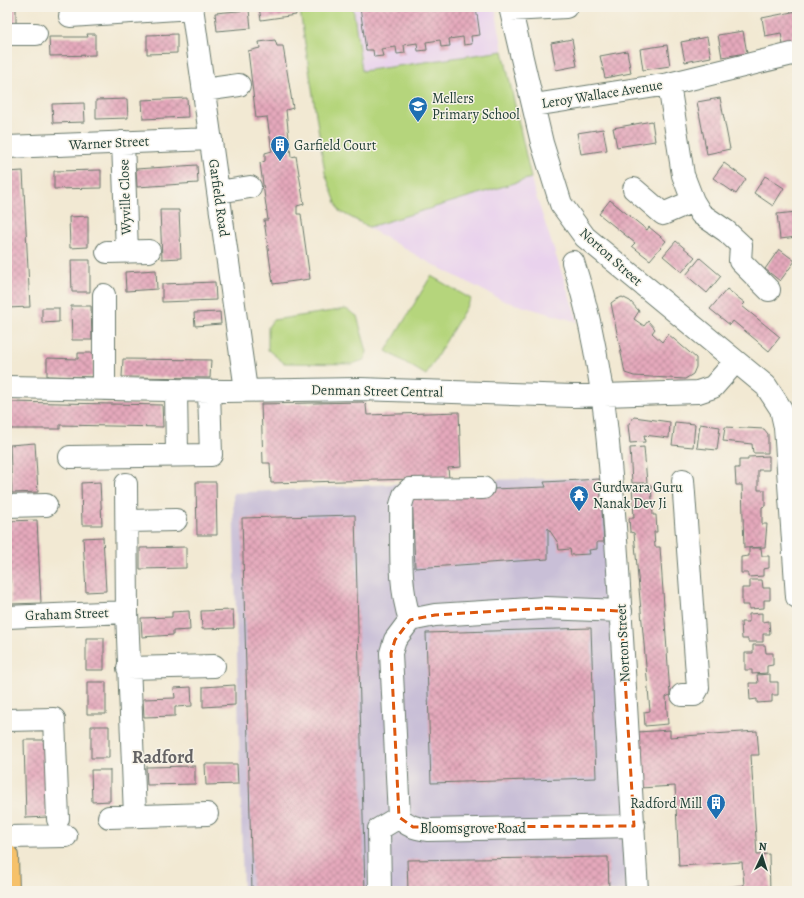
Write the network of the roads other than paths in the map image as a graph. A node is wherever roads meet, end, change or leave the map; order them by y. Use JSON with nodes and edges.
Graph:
{"nodes":[{"id":1,"x":566,"y":7,"type":"edge"},
{"id":2,"x":192,"y":8,"type":"edge"},
{"id":3,"x":510,"y":8,"type":"edge"},
{"id":4,"x":97,"y":10,"type":"edge"},
{"id":5,"x":70,"y":16,"type":"dead end"},
{"id":6,"x":7,"y":34,"type":"edge"},
{"id":7,"x":36,"y":34,"type":"dead end"},
{"id":8,"x":792,"y":54,"type":"dead end"},
{"id":9,"x":669,"y":84,"type":"junction"},
{"id":10,"x":239,"y":85,"type":"dead end"},
{"id":11,"x":204,"y":90,"type":"junction"},
{"id":12,"x":534,"y":105,"type":"junction"},
{"id":13,"x":211,"y":139,"type":"junction"},
{"id":14,"x":123,"y":142,"type":"junction"},
{"id":15,"x":7,"y":147,"type":"edge"},
{"id":16,"x":250,"y":186,"type":"dead end"},
{"id":17,"x":634,"y":189,"type":"dead end"},
{"id":18,"x":218,"y":192,"type":"junction"},
{"id":19,"x":693,"y":201,"type":"junction"},
{"id":20,"x":149,"y":252,"type":"dead end"},
{"id":21,"x":573,"y":262,"type":"dead end"},
{"id":22,"x":768,"y":290,"type":"dead end"},
{"id":23,"x":110,"y":307,"type":"dead end"},
{"id":24,"x":735,"y":362,"type":"junction"},
{"id":25,"x":7,"y":388,"type":"edge"},
{"id":26,"x":104,"y":389,"type":"junction"},
{"id":27,"x":176,"y":390,"type":"junction"},
{"id":28,"x":246,"y":390,"type":"junction"},
{"id":29,"x":209,"y":391,"type":"junction"},
{"id":30,"x":602,"y":396,"type":"junction"},
{"id":31,"x":177,"y":454,"type":"junction"},
{"id":32,"x":70,"y":458,"type":"dead end"},
{"id":33,"x":683,"y":480,"type":"dead end"},
{"id":34,"x":126,"y":484,"type":"dead end"},
{"id":35,"x":484,"y":488,"type":"dead end"},
{"id":36,"x":46,"y":504,"type":"dead end"},
{"id":37,"x":7,"y":506,"type":"edge"},
{"id":38,"x":176,"y":520,"type":"dead end"},
{"id":39,"x":127,"y":521,"type":"junction"},
{"id":40,"x":797,"y":597,"type":"edge"},
{"id":41,"x":621,"y":611,"type":"junction"},
{"id":42,"x":127,"y":612,"type":"junction"},
{"id":43,"x":7,"y":617,"type":"edge"},
{"id":44,"x":410,"y":620,"type":"junction"},
{"id":45,"x":203,"y":662,"type":"dead end"},
{"id":46,"x":128,"y":668,"type":"junction"},
{"id":47,"x":682,"y":695,"type":"dead end"},
{"id":48,"x":7,"y":720,"type":"edge"},
{"id":49,"x":207,"y":814,"type":"dead end"},
{"id":50,"x":135,"y":816,"type":"junction"},
{"id":51,"x":398,"y":817,"type":"junction"},
{"id":52,"x":109,"y":818,"type":"dead end"},
{"id":53,"x":634,"y":826,"type":"junction"},
{"id":54,"x":7,"y":836,"type":"edge"},
{"id":55,"x":7,"y":856,"type":"edge"},
{"id":56,"x":8,"y":891,"type":"edge"},
{"id":57,"x":380,"y":891,"type":"edge"},
{"id":58,"x":637,"y":891,"type":"edge"}],
"edges":[{"from":1,"to":3,"type":"street"},
{"from":2,"to":4,"type":"street"},
{"from":2,"to":11,"type":"street","name":"Garfield Road"},
{"from":3,"to":12,"type":"street","name":"Norton Street"},
{"from":4,"to":5,"type":"street"},
{"from":6,"to":7,"type":"street"},
{"from":8,"to":9,"type":"street","name":"Leroy Wallace Avenue"},
{"from":9,"to":12,"type":"street","name":"Leroy Wallace Avenue"},
{"from":9,"to":19,"type":"street","name":"Leroy Wallace Avenue"},
{"from":10,"to":11,"type":"street"},
{"from":11,"to":13,"type":"street","name":"Garfield Road"},
{"from":12,"to":24,"type":"street","name":"Norton Street"},
{"from":13,"to":14,"type":"street","name":"Warner Street"},
{"from":13,"to":18,"type":"street","name":"Garfield Road"},
{"from":14,"to":15,"type":"street","name":"Warner Street"},
{"from":14,"to":20,"type":"street","name":"Wyville Close"},
{"from":16,"to":18,"type":"street"},
{"from":17,"to":19,"type":"street"},
{"from":18,"to":28,"type":"street","name":"Garfield Road"},
{"from":19,"to":22,"type":"street","name":"Leroy Wallace Avenue"},
{"from":21,"to":30,"type":"street","name":"Norton Street"},
{"from":23,"to":26,"type":"street"},
{"from":24,"to":30,"type":"street","name":"Denman Street Central"},
{"from":24,"to":40,"type":"street","name":"Norton Street"},
{"from":25,"to":26,"type":"street","name":"Denman Street Central"},
{"from":26,"to":27,"type":"street","name":"Denman Street Central"},
{"from":27,"to":29,"type":"street","name":"Denman Street Central"},
{"from":27,"to":31,"type":"street"},
{"from":28,"to":29,"type":"street","name":"Denman Street Central"},
{"from":28,"to":30,"type":"street","name":"Denman Street Central"},
{"from":29,"to":31,"type":"street"},
{"from":30,"to":41,"type":"street","name":"Norton Street"},
{"from":31,"to":32,"type":"street"},
{"from":33,"to":47,"type":"street"},
{"from":34,"to":39,"type":"street","name":"Graham Street"},
{"from":35,"to":44,"type":"street"},
{"from":36,"to":37,"type":"street"},
{"from":38,"to":39,"type":"street"},
{"from":39,"to":42,"type":"street","name":"Graham Street"},
{"from":41,"to":44,"type":"street"},
{"from":41,"to":53,"type":"street","name":"Norton Street"},
{"from":42,"to":43,"type":"street","name":"Graham Street"},
{"from":42,"to":46,"type":"street","name":"Graham Street"},
{"from":44,"to":51,"type":"street"},
{"from":45,"to":46,"type":"street"},
{"from":46,"to":50,"type":"street","name":"Graham Street"},
{"from":48,"to":54,"type":"street"},
{"from":49,"to":50,"type":"street"},
{"from":50,"to":52,"type":"street"},
{"from":51,"to":53,"type":"street","name":"Bloomsgrove Road"},
{"from":51,"to":57,"type":"street"},
{"from":53,"to":58,"type":"street","name":"Norton Street"},
{"from":55,"to":56,"type":"main road"}]}
